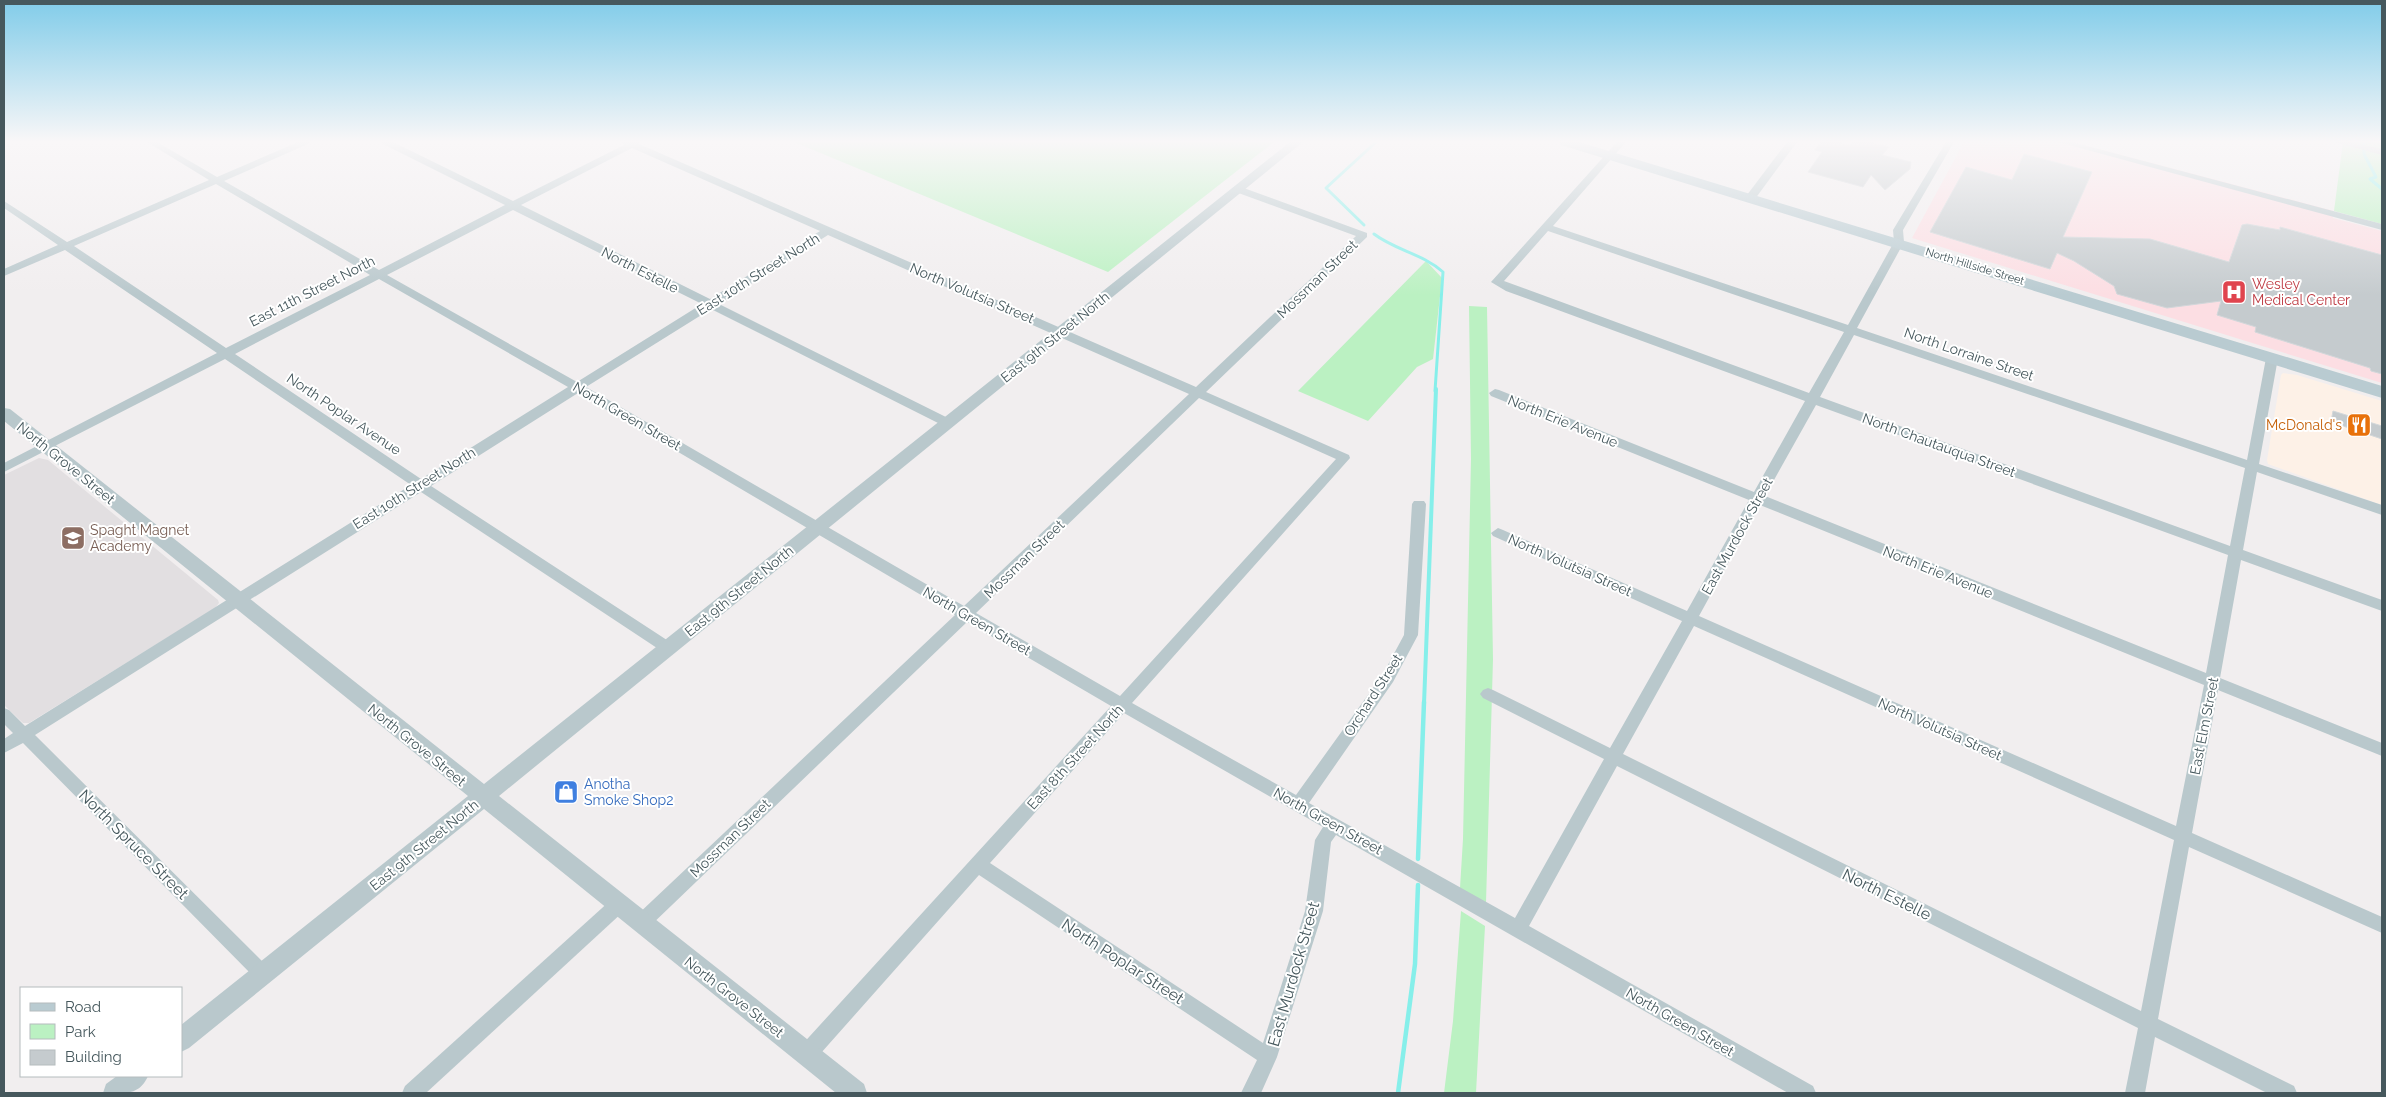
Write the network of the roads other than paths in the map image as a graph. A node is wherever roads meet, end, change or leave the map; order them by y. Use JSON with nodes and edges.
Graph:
{"nodes":[{"id":1,"x":187,"y":193,"type":"edge"},
{"id":2,"x":240,"y":193,"type":"edge"},
{"id":3,"x":488,"y":193,"type":"edge"},
{"id":4,"x":534,"y":193,"type":"edge"},
{"id":5,"x":744,"y":193,"type":"edge"},
{"id":6,"x":1232,"y":193,"type":"edge"},
{"id":7,"x":1248,"y":193,"type":"edge"},
{"id":8,"x":1577,"y":193,"type":"edge"},
{"id":9,"x":1738,"y":193,"type":"edge"},
{"id":10,"x":1754,"y":193,"type":"edge"},
{"id":11,"x":1920,"y":193,"type":"edge"},
{"id":12,"x":2256,"y":193,"type":"edge"},
{"id":13,"x":1751,"y":197,"type":"junction"},
{"id":14,"x":4,"y":204,"type":"edge"},
{"id":15,"x":512,"y":205,"type":"junction"},
{"id":16,"x":1546,"y":227,"type":"junction"},
{"id":17,"x":2382,"y":227,"type":"edge"},
{"id":18,"x":827,"y":231,"type":"junction"},
{"id":19,"x":1899,"y":242,"type":"junction"},
{"id":20,"x":67,"y":246,"type":"junction"},
{"id":21,"x":4,"y":273,"type":"edge"},
{"id":22,"x":378,"y":274,"type":"junction"},
{"id":23,"x":709,"y":305,"type":"junction"},
{"id":24,"x":1851,"y":330,"type":"junction"},
{"id":25,"x":1061,"y":332,"type":"junction"},
{"id":26,"x":226,"y":353,"type":"junction"},
{"id":27,"x":2272,"y":358,"type":"junction"},
{"id":28,"x":577,"y":387,"type":"junction"},
{"id":29,"x":2382,"y":392,"type":"edge"},
{"id":30,"x":1198,"y":393,"type":"junction"},
{"id":31,"x":1495,"y":393,"type":"dead end"},
{"id":32,"x":1813,"y":399,"type":"junction"},
{"id":33,"x":4,"y":413,"type":"edge"},
{"id":34,"x":948,"y":423,"type":"junction"},
{"id":35,"x":46,"y":446,"type":"junction"},
{"id":36,"x":1344,"y":458,"type":"joint"},
{"id":37,"x":2252,"y":465,"type":"junction"},
{"id":38,"x":4,"y":468,"type":"edge"},
{"id":39,"x":420,"y":484,"type":"junction"},
{"id":40,"x":1757,"y":499,"type":"junction"},
{"id":41,"x":1419,"y":509,"type":"dead end"},
{"id":42,"x":2382,"y":510,"type":"edge"},
{"id":43,"x":817,"y":528,"type":"junction"},
{"id":44,"x":1498,"y":533,"type":"dead end"},
{"id":45,"x":2236,"y":553,"type":"junction"},
{"id":46,"x":236,"y":600,"type":"junction"},
{"id":47,"x":2382,"y":606,"type":"edge"},
{"id":48,"x":966,"y":614,"type":"junction"},
{"id":49,"x":1691,"y":618,"type":"junction"},
{"id":50,"x":668,"y":648,"type":"junction"},
{"id":51,"x":2212,"y":682,"type":"junction"},
{"id":52,"x":1488,"y":694,"type":"dead end"},
{"id":53,"x":1122,"y":705,"type":"junction"},
{"id":54,"x":4,"y":714,"type":"edge"},
{"id":55,"x":24,"y":734,"type":"junction"},
{"id":56,"x":4,"y":747,"type":"edge"},
{"id":57,"x":2382,"y":750,"type":"edge"},
{"id":58,"x":1613,"y":758,"type":"junction"},
{"id":59,"x":482,"y":798,"type":"junction"},
{"id":60,"x":1299,"y":804,"type":"junction"},
{"id":61,"x":1334,"y":824,"type":"junction"},
{"id":62,"x":2183,"y":837,"type":"junction"},
{"id":63,"x":978,"y":865,"type":"junction"},
{"id":64,"x":618,"y":905,"type":"junction"},
{"id":65,"x":640,"y":923,"type":"junction"},
{"id":66,"x":2382,"y":925,"type":"edge"},
{"id":67,"x":1518,"y":929,"type":"junction"},
{"id":68,"x":263,"y":974,"type":"junction"},
{"id":69,"x":2148,"y":1024,"type":"junction"},
{"id":70,"x":182,"y":1039,"type":"edge"},
{"id":71,"x":806,"y":1055,"type":"junction"},
{"id":72,"x":1268,"y":1057,"type":"junction"},
{"id":73,"x":135,"y":1077,"type":"edge"},
{"id":74,"x":115,"y":1093,"type":"edge"},
{"id":75,"x":412,"y":1093,"type":"edge"},
{"id":76,"x":855,"y":1093,"type":"edge"},
{"id":77,"x":1251,"y":1093,"type":"edge"},
{"id":78,"x":1806,"y":1093,"type":"edge"},
{"id":79,"x":2134,"y":1093,"type":"edge"},
{"id":80,"x":2287,"y":1093,"type":"edge"}],
"edges":[{"from":1,"to":20,"type":"street"},
{"from":2,"to":22,"type":"street","name":"North Green Street"},
{"from":3,"to":15,"type":"street","name":"North Estelle"},
{"from":4,"to":15,"type":"street","name":"East 11th Street North"},
{"from":5,"to":18,"type":"street","name":"North Volutsia Street"},
{"from":6,"to":25,"type":"street","name":"East 9th Street North"},
{"from":7,"to":30,"type":"street","name":"Mossman Street"},
{"from":8,"to":16,"type":"street"},
{"from":9,"to":13,"type":"main road","name":"North Hillside Street"},
{"from":10,"to":13,"type":"street"},
{"from":11,"to":19,"type":"street","name":"East Murdock Street"},
{"from":12,"to":17,"type":"street"},
{"from":13,"to":19,"type":"main road","name":"North Hillside Street"},
{"from":14,"to":20,"type":"street","name":"North Poplar Avenue"},
{"from":15,"to":22,"type":"street","name":"East 11th Street North"},
{"from":15,"to":23,"type":"street","name":"North Estelle"},
{"from":16,"to":24,"type":"street","name":"North Lorraine Street"},
{"from":16,"to":32,"type":"street","name":"North Chautauqua Street"},
{"from":18,"to":23,"type":"street","name":"East 10th Street North"},
{"from":18,"to":25,"type":"street","name":"North Volutsia Street"},
{"from":19,"to":24,"type":"street","name":"East Murdock Street"},
{"from":19,"to":27,"type":"main road","name":"North Hillside Street"},
{"from":20,"to":21,"type":"street"},
{"from":20,"to":26,"type":"street","name":"North Poplar Avenue"},
{"from":22,"to":26,"type":"street","name":"East 11th Street North"},
{"from":22,"to":28,"type":"street","name":"North Green Street"},
{"from":23,"to":28,"type":"street","name":"East 10th Street North"},
{"from":23,"to":34,"type":"street","name":"North Estelle"},
{"from":24,"to":32,"type":"street","name":"East Murdock Street"},
{"from":24,"to":37,"type":"street","name":"North Lorraine Street"},
{"from":25,"to":30,"type":"street","name":"North Volutsia Street"},
{"from":25,"to":34,"type":"street","name":"East 9th Street North"},
{"from":26,"to":35,"type":"street","name":"East 11th Street North"},
{"from":26,"to":39,"type":"street","name":"North Poplar Avenue"},
{"from":27,"to":29,"type":"main road","name":"North Hillside Street"},
{"from":27,"to":37,"type":"street","name":"East Elm Street"},
{"from":28,"to":39,"type":"street","name":"East 10th Street North"},
{"from":28,"to":43,"type":"street","name":"North Green Street"},
{"from":30,"to":36,"type":"street","name":"North Volutsia Street"},
{"from":30,"to":48,"type":"street","name":"Mossman Street"},
{"from":31,"to":40,"type":"street","name":"North Erie Avenue"},
{"from":32,"to":40,"type":"street","name":"East Murdock Street"},
{"from":32,"to":45,"type":"street","name":"North Chautauqua Street"},
{"from":33,"to":35,"type":"street","name":"North Grove Street"},
{"from":34,"to":43,"type":"street","name":"East 9th Street North"},
{"from":35,"to":38,"type":"street","name":"East 11th Street North"},
{"from":35,"to":46,"type":"street","name":"North Grove Street"},
{"from":36,"to":53,"type":"street","name":"East 8th Street North"},
{"from":37,"to":42,"type":"street","name":"North Lorraine Street"},
{"from":37,"to":45,"type":"street","name":"East Elm Street"},
{"from":39,"to":46,"type":"street","name":"East 10th Street North"},
{"from":39,"to":50,"type":"street","name":"North Poplar Avenue"},
{"from":40,"to":49,"type":"street","name":"East Murdock Street"},
{"from":40,"to":51,"type":"street","name":"North Erie Avenue"},
{"from":41,"to":60,"type":"street","name":"Orchard Street"},
{"from":43,"to":48,"type":"street","name":"North Green Street"},
{"from":43,"to":50,"type":"street","name":"East 9th Street North"},
{"from":44,"to":49,"type":"street","name":"North Volutsia Street"},
{"from":45,"to":47,"type":"street","name":"North Chautauqua Street"},
{"from":45,"to":51,"type":"street","name":"East Elm Street"},
{"from":46,"to":55,"type":"street","name":"East 10th Street North"},
{"from":46,"to":59,"type":"street","name":"North Grove Street"},
{"from":48,"to":53,"type":"street","name":"North Green Street"},
{"from":48,"to":65,"type":"street","name":"Mossman Street"},
{"from":49,"to":58,"type":"street","name":"East Murdock Street"},
{"from":49,"to":62,"type":"street","name":"North Volutsia Street"},
{"from":50,"to":59,"type":"street","name":"East 9th Street North"},
{"from":51,"to":57,"type":"street","name":"North Erie Avenue"},
{"from":51,"to":62,"type":"street","name":"East Elm Street"},
{"from":52,"to":58,"type":"street","name":"North Estelle"},
{"from":53,"to":60,"type":"street","name":"North Green Street"},
{"from":53,"to":63,"type":"street","name":"East 8th Street North"},
{"from":54,"to":55,"type":"street","name":"North Spruce Street"},
{"from":55,"to":56,"type":"street","name":"East 10th Street North"},
{"from":55,"to":68,"type":"street","name":"North Spruce Street"},
{"from":58,"to":67,"type":"street","name":"East Murdock Street"},
{"from":58,"to":69,"type":"street","name":"North Estelle"},
{"from":59,"to":64,"type":"street","name":"North Grove Street"},
{"from":59,"to":68,"type":"street","name":"East 9th Street North"},
{"from":60,"to":61,"type":"street","name":"North Green Street"},
{"from":61,"to":67,"type":"street","name":"North Green Street"},
{"from":61,"to":72,"type":"street","name":"East Murdock Street"},
{"from":62,"to":66,"type":"street","name":"North Volutsia Street"},
{"from":62,"to":69,"type":"street","name":"East Elm Street"},
{"from":63,"to":71,"type":"street","name":"East 8th Street North"},
{"from":63,"to":72,"type":"street","name":"North Poplar Street"},
{"from":64,"to":65,"type":"street","name":"North Grove Street"},
{"from":64,"to":75,"type":"street"},
{"from":65,"to":71,"type":"street","name":"North Grove Street"},
{"from":67,"to":78,"type":"street","name":"North Green Street"},
{"from":68,"to":70,"type":"street","name":"East 9th Street North"},
{"from":69,"to":79,"type":"street","name":"East Elm Street"},
{"from":69,"to":80,"type":"street","name":"North Estelle"},
{"from":71,"to":76,"type":"street","name":"North Grove Street"},
{"from":72,"to":77,"type":"street","name":"East Murdock Street"},
{"from":73,"to":74,"type":"street"}]}
